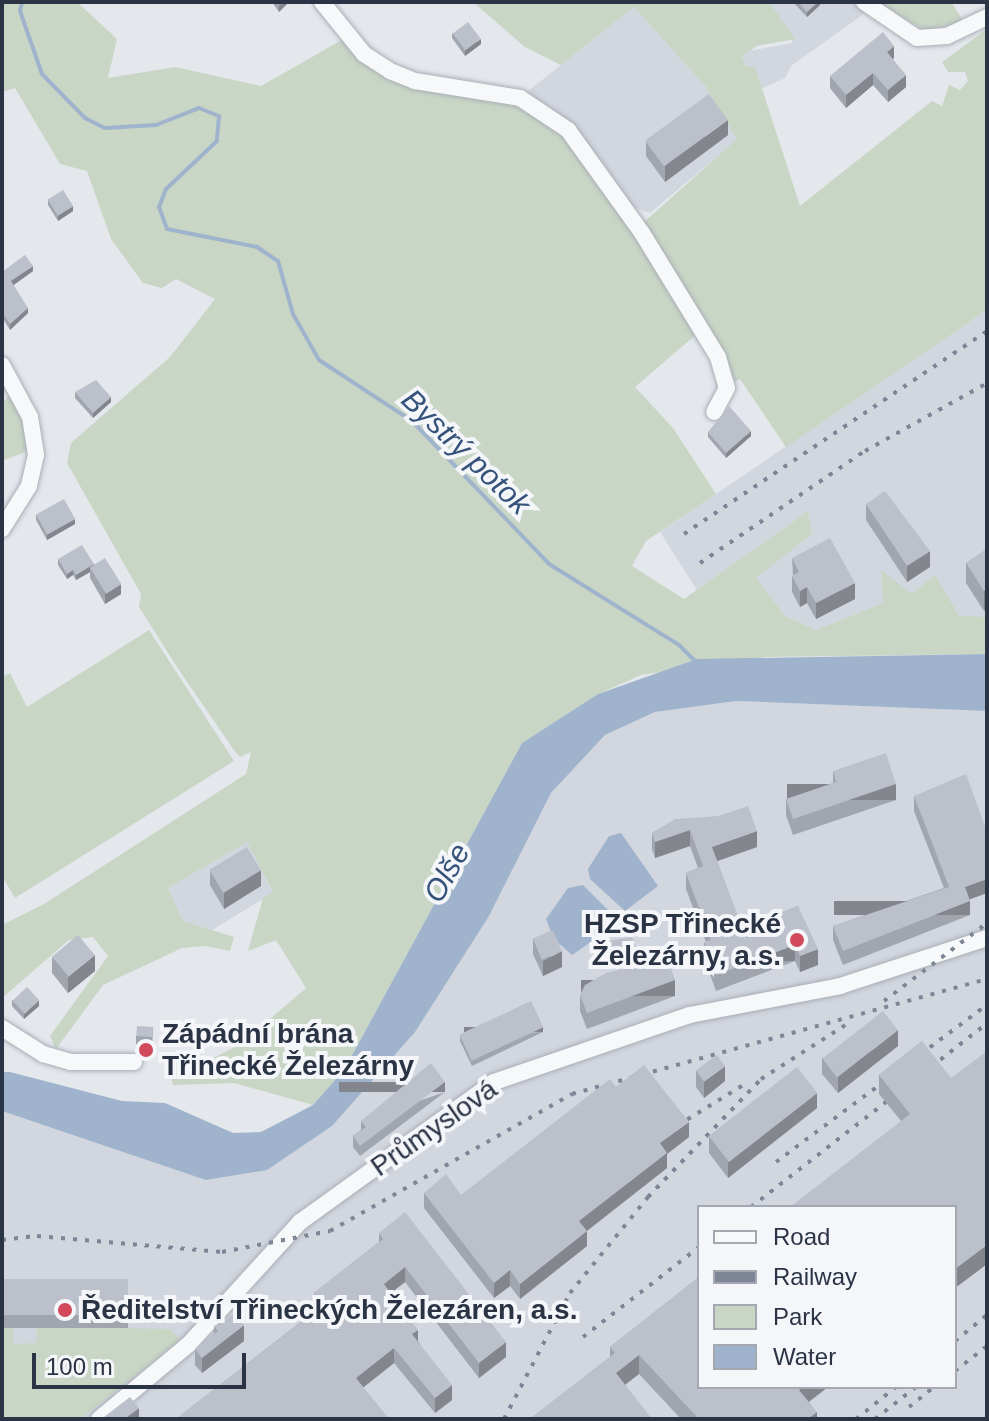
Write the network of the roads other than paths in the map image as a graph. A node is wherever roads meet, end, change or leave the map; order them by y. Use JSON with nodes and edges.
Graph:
{"nodes":[{"id":1,"x":322,"y":2,"type":"edge"},
{"id":2,"x":864,"y":2,"type":"edge"},
{"id":3,"x":987,"y":17,"type":"edge"},
{"id":4,"x":2,"y":365,"type":"edge"},
{"id":5,"x":714,"y":412,"type":"dead end"},
{"id":6,"x":2,"y":529,"type":"edge"},
{"id":7,"x":987,"y":938,"type":"edge"},
{"id":8,"x":2,"y":1028,"type":"edge"},
{"id":9,"x":134,"y":1062,"type":"dead end"},
{"id":10,"x":99,"y":1419,"type":"edge"}],
"edges":[{"from":1,"to":5,"type":"street"},
{"from":2,"to":3,"type":"street"},
{"from":4,"to":6,"type":"street"},
{"from":7,"to":10,"type":"street","name":"Průmyslová"},
{"from":8,"to":9,"type":"street"}]}
